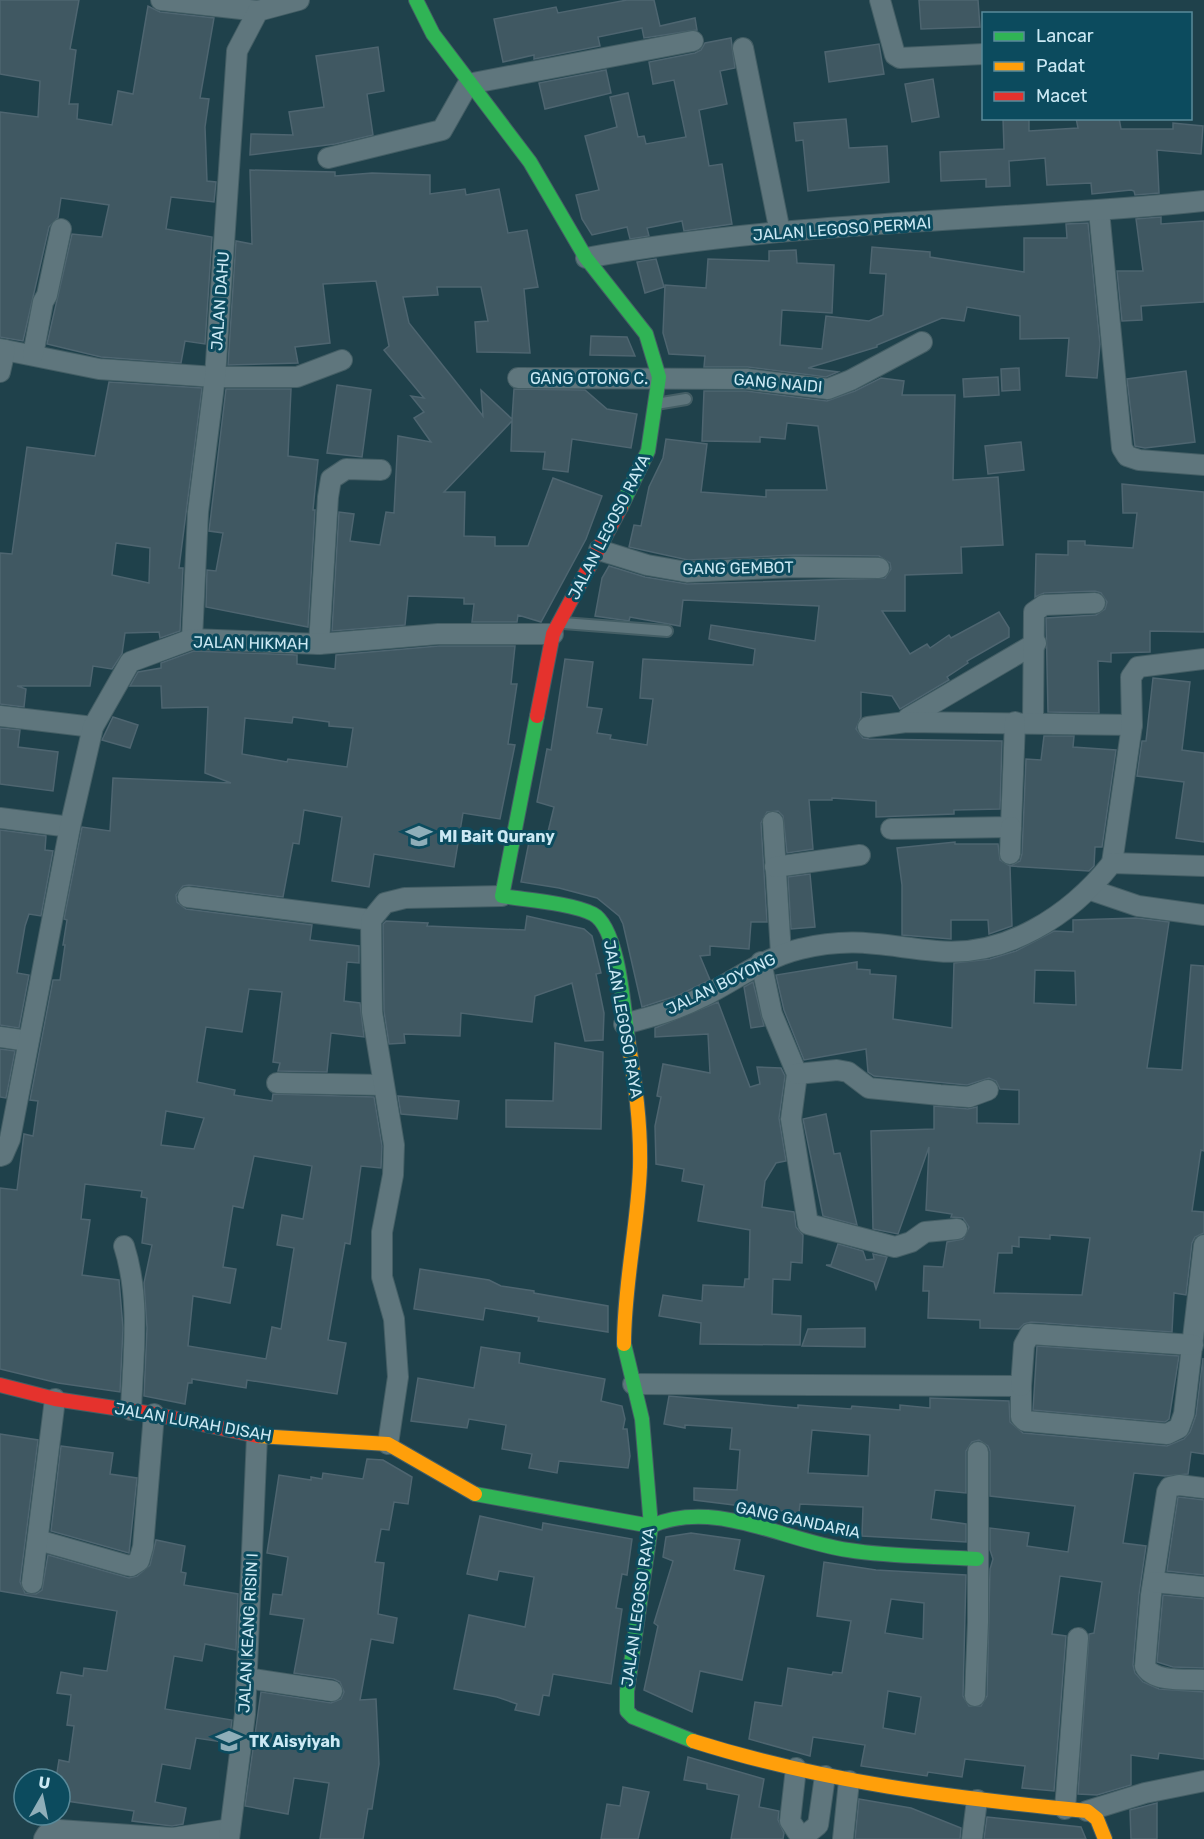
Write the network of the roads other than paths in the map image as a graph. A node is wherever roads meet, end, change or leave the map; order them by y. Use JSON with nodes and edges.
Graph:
{"nodes":[{"id":1,"x":161,"y":0,"type":"edge"},
{"id":2,"x":299,"y":0,"type":"edge"},
{"id":3,"x":416,"y":0,"type":"edge"},
{"id":4,"x":880,"y":0,"type":"edge"},
{"id":5,"x":258,"y":11,"type":"junction"},
{"id":6,"x":693,"y":41,"type":"dead end"},
{"id":7,"x":742,"y":48,"type":"dead end"},
{"id":8,"x":982,"y":54,"type":"edge"},
{"id":9,"x":468,"y":84,"type":"junction"},
{"id":10,"x":328,"y":158,"type":"dead end"},
{"id":11,"x":1204,"y":201,"type":"edge"},
{"id":12,"x":1099,"y":211,"type":"junction"},
{"id":13,"x":61,"y":229,"type":"dead end"},
{"id":14,"x":780,"y":232,"type":"junction"},
{"id":15,"x":586,"y":258,"type":"junction"},
{"id":16,"x":922,"y":342,"type":"dead end"},
{"id":17,"x":2,"y":349,"type":"edge"},
{"id":18,"x":33,"y":355,"type":"junction"},
{"id":19,"x":342,"y":360,"type":"dead end"},
{"id":20,"x":0,"y":372,"type":"edge"},
{"id":21,"x":215,"y":377,"type":"junction"},
{"id":22,"x":659,"y":377,"type":"junction"},
{"id":23,"x":518,"y":378,"type":"dead end"},
{"id":24,"x":686,"y":399,"type":"dead end"},
{"id":25,"x":656,"y":404,"type":"junction"},
{"id":26,"x":1204,"y":465,"type":"edge"},
{"id":27,"x":381,"y":470,"type":"dead end"},
{"id":28,"x":599,"y":550,"type":"junction"},
{"id":29,"x":879,"y":568,"type":"dead end"},
{"id":30,"x":1095,"y":603,"type":"dead end"},
{"id":31,"x":556,"y":628,"type":"junction"},
{"id":32,"x":667,"y":631,"type":"dead end"},
{"id":33,"x":192,"y":639,"type":"junction"},
{"id":34,"x":1036,"y":643,"type":"junction"},
{"id":35,"x":319,"y":644,"type":"junction"},
{"id":36,"x":1204,"y":659,"type":"edge"},
{"id":37,"x":0,"y":716,"type":"edge"},
{"id":38,"x":906,"y":722,"type":"junction"},
{"id":39,"x":1024,"y":722,"type":"junction"},
{"id":40,"x":1132,"y":725,"type":"junction"},
{"id":41,"x":93,"y":727,"type":"junction"},
{"id":42,"x":868,"y":727,"type":"dead end"},
{"id":43,"x":0,"y":818,"type":"edge"},
{"id":44,"x":773,"y":822,"type":"dead end"},
{"id":45,"x":70,"y":827,"type":"junction"},
{"id":46,"x":1011,"y":827,"type":"junction"},
{"id":47,"x":891,"y":829,"type":"dead end"},
{"id":48,"x":1010,"y":854,"type":"dead end"},
{"id":49,"x":860,"y":855,"type":"dead end"},
{"id":50,"x":1112,"y":863,"type":"junction"},
{"id":51,"x":1204,"y":866,"type":"edge"},
{"id":52,"x":775,"y":867,"type":"junction"},
{"id":53,"x":1090,"y":890,"type":"junction"},
{"id":54,"x":502,"y":896,"type":"junction"},
{"id":55,"x":188,"y":897,"type":"dead end"},
{"id":56,"x":1204,"y":915,"type":"edge"},
{"id":57,"x":371,"y":920,"type":"junction"},
{"id":58,"x":781,"y":954,"type":"junction"},
{"id":59,"x":761,"y":962,"type":"junction"},
{"id":60,"x":624,"y":1024,"type":"junction"},
{"id":61,"x":0,"y":1037,"type":"edge"},
{"id":62,"x":28,"y":1041,"type":"junction"},
{"id":63,"x":797,"y":1074,"type":"junction"},
{"id":64,"x":277,"y":1083,"type":"dead end"},
{"id":65,"x":383,"y":1085,"type":"junction"},
{"id":66,"x":988,"y":1090,"type":"dead end"},
{"id":67,"x":0,"y":1156,"type":"edge"},
{"id":68,"x":957,"y":1229,"type":"dead end"},
{"id":69,"x":1204,"y":1245,"type":"edge"},
{"id":70,"x":124,"y":1246,"type":"dead end"},
{"id":71,"x":1193,"y":1345,"type":"junction"},
{"id":72,"x":633,"y":1384,"type":"junction"},
{"id":73,"x":0,"y":1385,"type":"edge"},
{"id":74,"x":1021,"y":1386,"type":"junction"},
{"id":75,"x":55,"y":1399,"type":"junction"},
{"id":76,"x":131,"y":1410,"type":"junction"},
{"id":77,"x":154,"y":1414,"type":"junction"},
{"id":78,"x":257,"y":1436,"type":"junction"},
{"id":79,"x":388,"y":1444,"type":"junction"},
{"id":80,"x":978,"y":1452,"type":"dead end"},
{"id":81,"x":1204,"y":1488,"type":"edge"},
{"id":82,"x":651,"y":1526,"type":"junction"},
{"id":83,"x":38,"y":1540,"type":"junction"},
{"id":84,"x":977,"y":1559,"type":"junction"},
{"id":85,"x":1154,"y":1582,"type":"junction"},
{"id":86,"x":32,"y":1583,"type":"dead end"},
{"id":87,"x":1204,"y":1587,"type":"edge"},
{"id":88,"x":1078,"y":1638,"type":"dead end"},
{"id":89,"x":247,"y":1678,"type":"junction"},
{"id":90,"x":1204,"y":1680,"type":"edge"},
{"id":91,"x":332,"y":1691,"type":"dead end"},
{"id":92,"x":975,"y":1696,"type":"dead end"},
{"id":93,"x":796,"y":1768,"type":"junction"},
{"id":94,"x":825,"y":1776,"type":"junction"},
{"id":95,"x":849,"y":1780,"type":"junction"},
{"id":96,"x":1204,"y":1782,"type":"edge"},
{"id":97,"x":976,"y":1800,"type":"junction"},
{"id":98,"x":1065,"y":1809,"type":"junction"},
{"id":99,"x":1087,"y":1811,"type":"junction"},
{"id":100,"x":230,"y":1834,"type":"edge"},
{"id":101,"x":44,"y":1839,"type":"edge"},
{"id":102,"x":802,"y":1839,"type":"edge"},
{"id":103,"x":843,"y":1839,"type":"edge"},
{"id":104,"x":972,"y":1839,"type":"edge"},
{"id":105,"x":1105,"y":1839,"type":"edge"}],
"edges":[{"from":1,"to":5,"type":"street"},
{"from":2,"to":5,"type":"street"},
{"from":3,"to":9,"type":"street","name":"JALAN LEGOSO RAYA"},
{"from":4,"to":8,"type":"street"},
{"from":5,"to":21,"type":"street","name":"JALAN DAHU"},
{"from":6,"to":9,"type":"street"},
{"from":7,"to":14,"type":"street"},
{"from":9,"to":10,"type":"street"},
{"from":9,"to":15,"type":"street","name":"JALAN LEGOSO RAYA"},
{"from":11,"to":12,"type":"street","name":"JALAN LEGOSO PERMAI"},
{"from":12,"to":14,"type":"street","name":"JALAN LEGOSO PERMAI"},
{"from":12,"to":26,"type":"street"},
{"from":13,"to":18,"type":"street"},
{"from":14,"to":15,"type":"street","name":"JALAN LEGOSO PERMAI"},
{"from":15,"to":22,"type":"street","name":"JALAN LEGOSO RAYA"},
{"from":16,"to":22,"type":"street","name":"GANG NAIDI"},
{"from":17,"to":18,"type":"street"},
{"from":17,"to":20,"type":"street"},
{"from":18,"to":21,"type":"street"},
{"from":19,"to":21,"type":"street"},
{"from":21,"to":33,"type":"street","name":"JALAN DAHU"},
{"from":22,"to":23,"type":"street","name":"GANG OTONG C."},
{"from":22,"to":25,"type":"street","name":"JALAN LEGOSO RAYA"},
{"from":24,"to":25,"type":"lane"},
{"from":25,"to":28,"type":"street","name":"JALAN LEGOSO RAYA"},
{"from":27,"to":35,"type":"street"},
{"from":28,"to":29,"type":"street","name":"GANG GEMBOT"},
{"from":28,"to":31,"type":"street","name":"JALAN LEGOSO RAYA"},
{"from":30,"to":34,"type":"street"},
{"from":31,"to":32,"type":"lane"},
{"from":31,"to":35,"type":"street","name":"JALAN HIKMAH"},
{"from":31,"to":54,"type":"street","name":"JALAN LEGOSO RAYA"},
{"from":33,"to":35,"type":"street","name":"JALAN HIKMAH"},
{"from":33,"to":41,"type":"street","name":"JALAN HIKMAH"},
{"from":34,"to":38,"type":"street"},
{"from":34,"to":39,"type":"street"},
{"from":36,"to":40,"type":"street"},
{"from":37,"to":41,"type":"street"},
{"from":38,"to":39,"type":"street"},
{"from":38,"to":42,"type":"street"},
{"from":39,"to":40,"type":"street"},
{"from":39,"to":46,"type":"street"},
{"from":40,"to":50,"type":"street"},
{"from":41,"to":45,"type":"street","name":"JALAN HIKMAH"},
{"from":43,"to":45,"type":"street"},
{"from":44,"to":52,"type":"street"},
{"from":45,"to":62,"type":"street","name":"JALAN HIKMAH"},
{"from":46,"to":47,"type":"street"},
{"from":46,"to":48,"type":"street"},
{"from":49,"to":52,"type":"street"},
{"from":50,"to":51,"type":"street"},
{"from":50,"to":53,"type":"street","name":"JALAN BOYONG"},
{"from":52,"to":58,"type":"street"},
{"from":53,"to":56,"type":"street"},
{"from":53,"to":58,"type":"street","name":"JALAN BOYONG"},
{"from":54,"to":57,"type":"street"},
{"from":54,"to":60,"type":"street","name":"JALAN LEGOSO RAYA"},
{"from":55,"to":57,"type":"street"},
{"from":57,"to":65,"type":"street"},
{"from":58,"to":59,"type":"street","name":"JALAN BOYONG"},
{"from":59,"to":60,"type":"street","name":"JALAN BOYONG"},
{"from":59,"to":63,"type":"street"},
{"from":60,"to":72,"type":"street","name":"JALAN LEGOSO RAYA"},
{"from":61,"to":62,"type":"street"},
{"from":62,"to":67,"type":"street","name":"JALAN HIKMAH"},
{"from":63,"to":66,"type":"street"},
{"from":63,"to":68,"type":"street"},
{"from":64,"to":65,"type":"street"},
{"from":65,"to":79,"type":"street"},
{"from":69,"to":71,"type":"street"},
{"from":70,"to":76,"type":"street"},
{"from":71,"to":74,"type":"street"},
{"from":71,"to":74,"type":"street"},
{"from":72,"to":74,"type":"street"},
{"from":72,"to":82,"type":"street","name":"JALAN LEGOSO RAYA"},
{"from":73,"to":75,"type":"street","name":"JALAN LURAH DISAH"},
{"from":75,"to":76,"type":"street","name":"JALAN LURAH DISAH"},
{"from":75,"to":83,"type":"street"},
{"from":76,"to":77,"type":"street","name":"JALAN LURAH DISAH"},
{"from":77,"to":78,"type":"street","name":"JALAN LURAH DISAH"},
{"from":77,"to":83,"type":"street"},
{"from":78,"to":79,"type":"street","name":"JALAN LURAH DISAH"},
{"from":78,"to":89,"type":"street","name":"JALAN KEANG RISIN I"},
{"from":79,"to":82,"type":"street","name":"JALAN LURAH DISAH"},
{"from":80,"to":84,"type":"street"},
{"from":81,"to":85,"type":"street"},
{"from":82,"to":84,"type":"street","name":"GANG GANDARIA"},
{"from":82,"to":93,"type":"street","name":"JALAN LEGOSO RAYA"},
{"from":83,"to":86,"type":"street"},
{"from":84,"to":92,"type":"street"},
{"from":85,"to":87,"type":"street"},
{"from":85,"to":90,"type":"street"},
{"from":88,"to":98,"type":"street"},
{"from":89,"to":91,"type":"street"},
{"from":89,"to":100,"type":"street","name":"JALAN KEANG RISIN I"},
{"from":93,"to":94,"type":"street","name":"JALAN LEGOSO RAYA"},
{"from":93,"to":102,"type":"street"},
{"from":94,"to":95,"type":"street","name":"JALAN LEGOSO RAYA"},
{"from":94,"to":102,"type":"street"},
{"from":95,"to":97,"type":"street","name":"JALAN LEGOSO RAYA"},
{"from":95,"to":103,"type":"street"},
{"from":96,"to":99,"type":"street"},
{"from":97,"to":98,"type":"street","name":"JALAN LEGOSO RAYA"},
{"from":97,"to":104,"type":"street"},
{"from":98,"to":99,"type":"street","name":"JALAN LEGOSO RAYA"},
{"from":99,"to":105,"type":"street"},
{"from":100,"to":101,"type":"street"}]}
